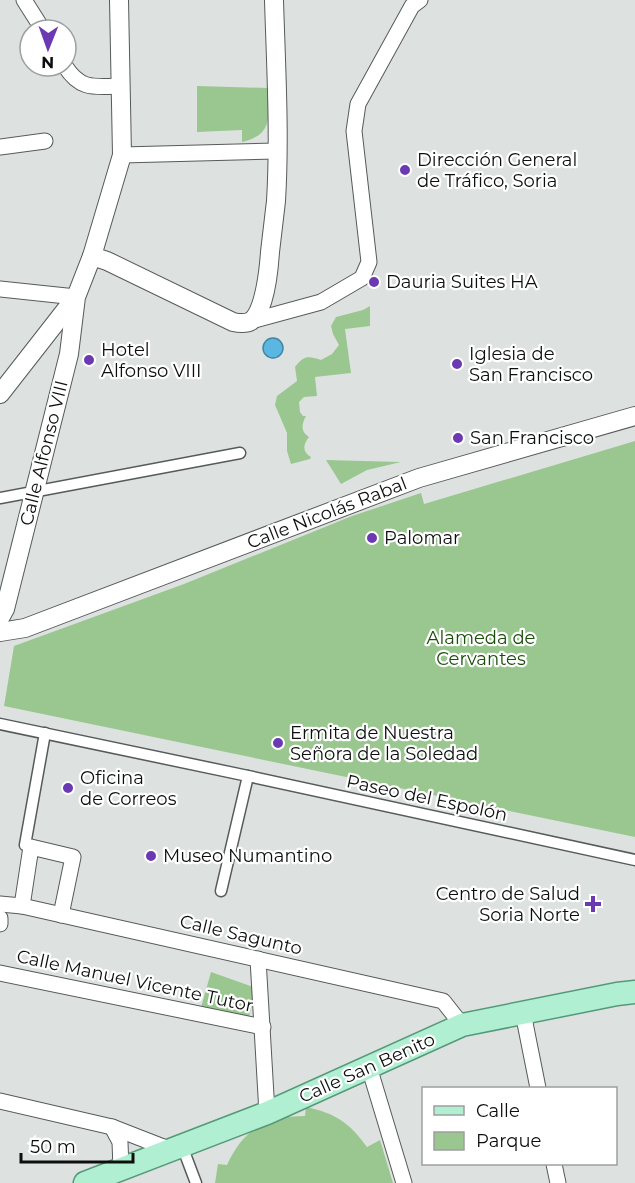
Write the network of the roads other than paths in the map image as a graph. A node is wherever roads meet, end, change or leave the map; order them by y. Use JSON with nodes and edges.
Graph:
{"nodes":[{"id":1,"x":24,"y":0,"type":"edge"},
{"id":2,"x":119,"y":0,"type":"edge"},
{"id":3,"x":274,"y":0,"type":"edge"},
{"id":4,"x":420,"y":0,"type":"edge"},
{"id":5,"x":35,"y":18,"type":"edge"},
{"id":6,"x":74,"y":78,"type":"edge"},
{"id":7,"x":120,"y":86,"type":"junction"},
{"id":8,"x":45,"y":141,"type":"dead end"},
{"id":9,"x":0,"y":147,"type":"edge"},
{"id":10,"x":277,"y":150,"type":"junction"},
{"id":11,"x":122,"y":155,"type":"junction"},
{"id":12,"x":92,"y":256,"type":"junction"},
{"id":13,"x":0,"y":289,"type":"edge"},
{"id":14,"x":76,"y":297,"type":"junction"},
{"id":15,"x":251,"y":321,"type":"junction"},
{"id":16,"x":0,"y":394,"type":"edge"},
{"id":17,"x":635,"y":416,"type":"edge"},
{"id":18,"x":240,"y":453,"type":"dead end"},
{"id":19,"x":35,"y":492,"type":"junction"},
{"id":20,"x":0,"y":498,"type":"edge"},
{"id":21,"x":2,"y":614,"type":"edge"},
{"id":22,"x":25,"y":628,"type":"junction"},
{"id":23,"x":0,"y":632,"type":"edge"},
{"id":24,"x":0,"y":723,"type":"edge"},
{"id":25,"x":45,"y":733,"type":"junction"},
{"id":26,"x":248,"y":776,"type":"junction"},
{"id":27,"x":31,"y":847,"type":"junction"},
{"id":28,"x":635,"y":860,"type":"edge"},
{"id":29,"x":221,"y":891,"type":"dead end"},
{"id":30,"x":0,"y":904,"type":"edge"},
{"id":31,"x":22,"y":906,"type":"junction"},
{"id":32,"x":61,"y":915,"type":"junction"},
{"id":33,"x":0,"y":918,"type":"edge"},
{"id":34,"x":0,"y":924,"type":"edge"},
{"id":35,"x":258,"y":959,"type":"junction"},
{"id":36,"x":0,"y":973,"type":"edge"},
{"id":37,"x":635,"y":992,"type":"edge"},
{"id":38,"x":522,"y":1013,"type":"junction"},
{"id":39,"x":462,"y":1025,"type":"junction"},
{"id":40,"x":263,"y":1028,"type":"junction"},
{"id":41,"x":369,"y":1067,"type":"junction"},
{"id":42,"x":538,"y":1087,"type":"edge"},
{"id":43,"x":0,"y":1101,"type":"edge"},
{"id":44,"x":267,"y":1113,"type":"junction"},
{"id":45,"x":112,"y":1127,"type":"junction"},
{"id":46,"x":176,"y":1148,"type":"junction"},
{"id":47,"x":554,"y":1165,"type":"edge"},
{"id":48,"x":112,"y":1175,"type":"edge"},
{"id":49,"x":85,"y":1183,"type":"edge"},
{"id":50,"x":196,"y":1183,"type":"edge"},
{"id":51,"x":404,"y":1183,"type":"edge"},
{"id":52,"x":558,"y":1183,"type":"edge"}],
"edges":[{"from":1,"to":5,"type":"street"},
{"from":2,"to":7,"type":"street"},
{"from":3,"to":10,"type":"street"},
{"from":4,"to":15,"type":"street"},
{"from":6,"to":7,"type":"street"},
{"from":7,"to":11,"type":"street"},
{"from":8,"to":9,"type":"street"},
{"from":10,"to":11,"type":"street"},
{"from":10,"to":15,"type":"street"},
{"from":11,"to":12,"type":"street"},
{"from":12,"to":14,"type":"street"},
{"from":12,"to":15,"type":"street"},
{"from":13,"to":14,"type":"street"},
{"from":14,"to":16,"type":"street"},
{"from":14,"to":19,"type":"street","name":"Calle Alfonso VIII"},
{"from":17,"to":22,"type":"street","name":"Calle Nicolás Rabal"},
{"from":18,"to":19,"type":"street"},
{"from":19,"to":20,"type":"street"},
{"from":19,"to":21,"type":"street","name":"Calle Alfonso VIII"},
{"from":21,"to":22,"type":"street","name":"Calle Alfonso VIII"},
{"from":22,"to":23,"type":"street","name":"Calle Nicolás Rabal"},
{"from":24,"to":25,"type":"street","name":"Paseo del Espolón"},
{"from":25,"to":26,"type":"street","name":"Paseo del Espolón"},
{"from":25,"to":27,"type":"street"},
{"from":26,"to":28,"type":"street","name":"Paseo del Espolón"},
{"from":26,"to":29,"type":"street"},
{"from":27,"to":31,"type":"street"},
{"from":27,"to":32,"type":"street"},
{"from":30,"to":31,"type":"street","name":"Calle Sagunto"},
{"from":31,"to":32,"type":"street","name":"Calle Sagunto"},
{"from":32,"to":35,"type":"street","name":"Calle Sagunto"},
{"from":33,"to":34,"type":"street"},
{"from":35,"to":39,"type":"street","name":"Calle Sagunto"},
{"from":35,"to":40,"type":"street"},
{"from":36,"to":40,"type":"street","name":"Calle Manuel Vicente Tutor"},
{"from":37,"to":38,"type":"main road","name":"Calle San Benito"},
{"from":38,"to":39,"type":"main road","name":"Calle San Benito"},
{"from":38,"to":42,"type":"street"},
{"from":39,"to":41,"type":"main road","name":"Calle San Benito"},
{"from":40,"to":44,"type":"street"},
{"from":41,"to":44,"type":"main road","name":"Calle San Benito"},
{"from":41,"to":51,"type":"street"},
{"from":43,"to":45,"type":"street"},
{"from":44,"to":46,"type":"main road","name":"Calle San Benito"},
{"from":45,"to":46,"type":"street"},
{"from":45,"to":48,"type":"street"},
{"from":46,"to":48,"type":"main road","name":"Calle San Benito"},
{"from":46,"to":50,"type":"street"},
{"from":47,"to":52,"type":"street"},
{"from":48,"to":49,"type":"main road","name":"Calle San Benito"}]}
